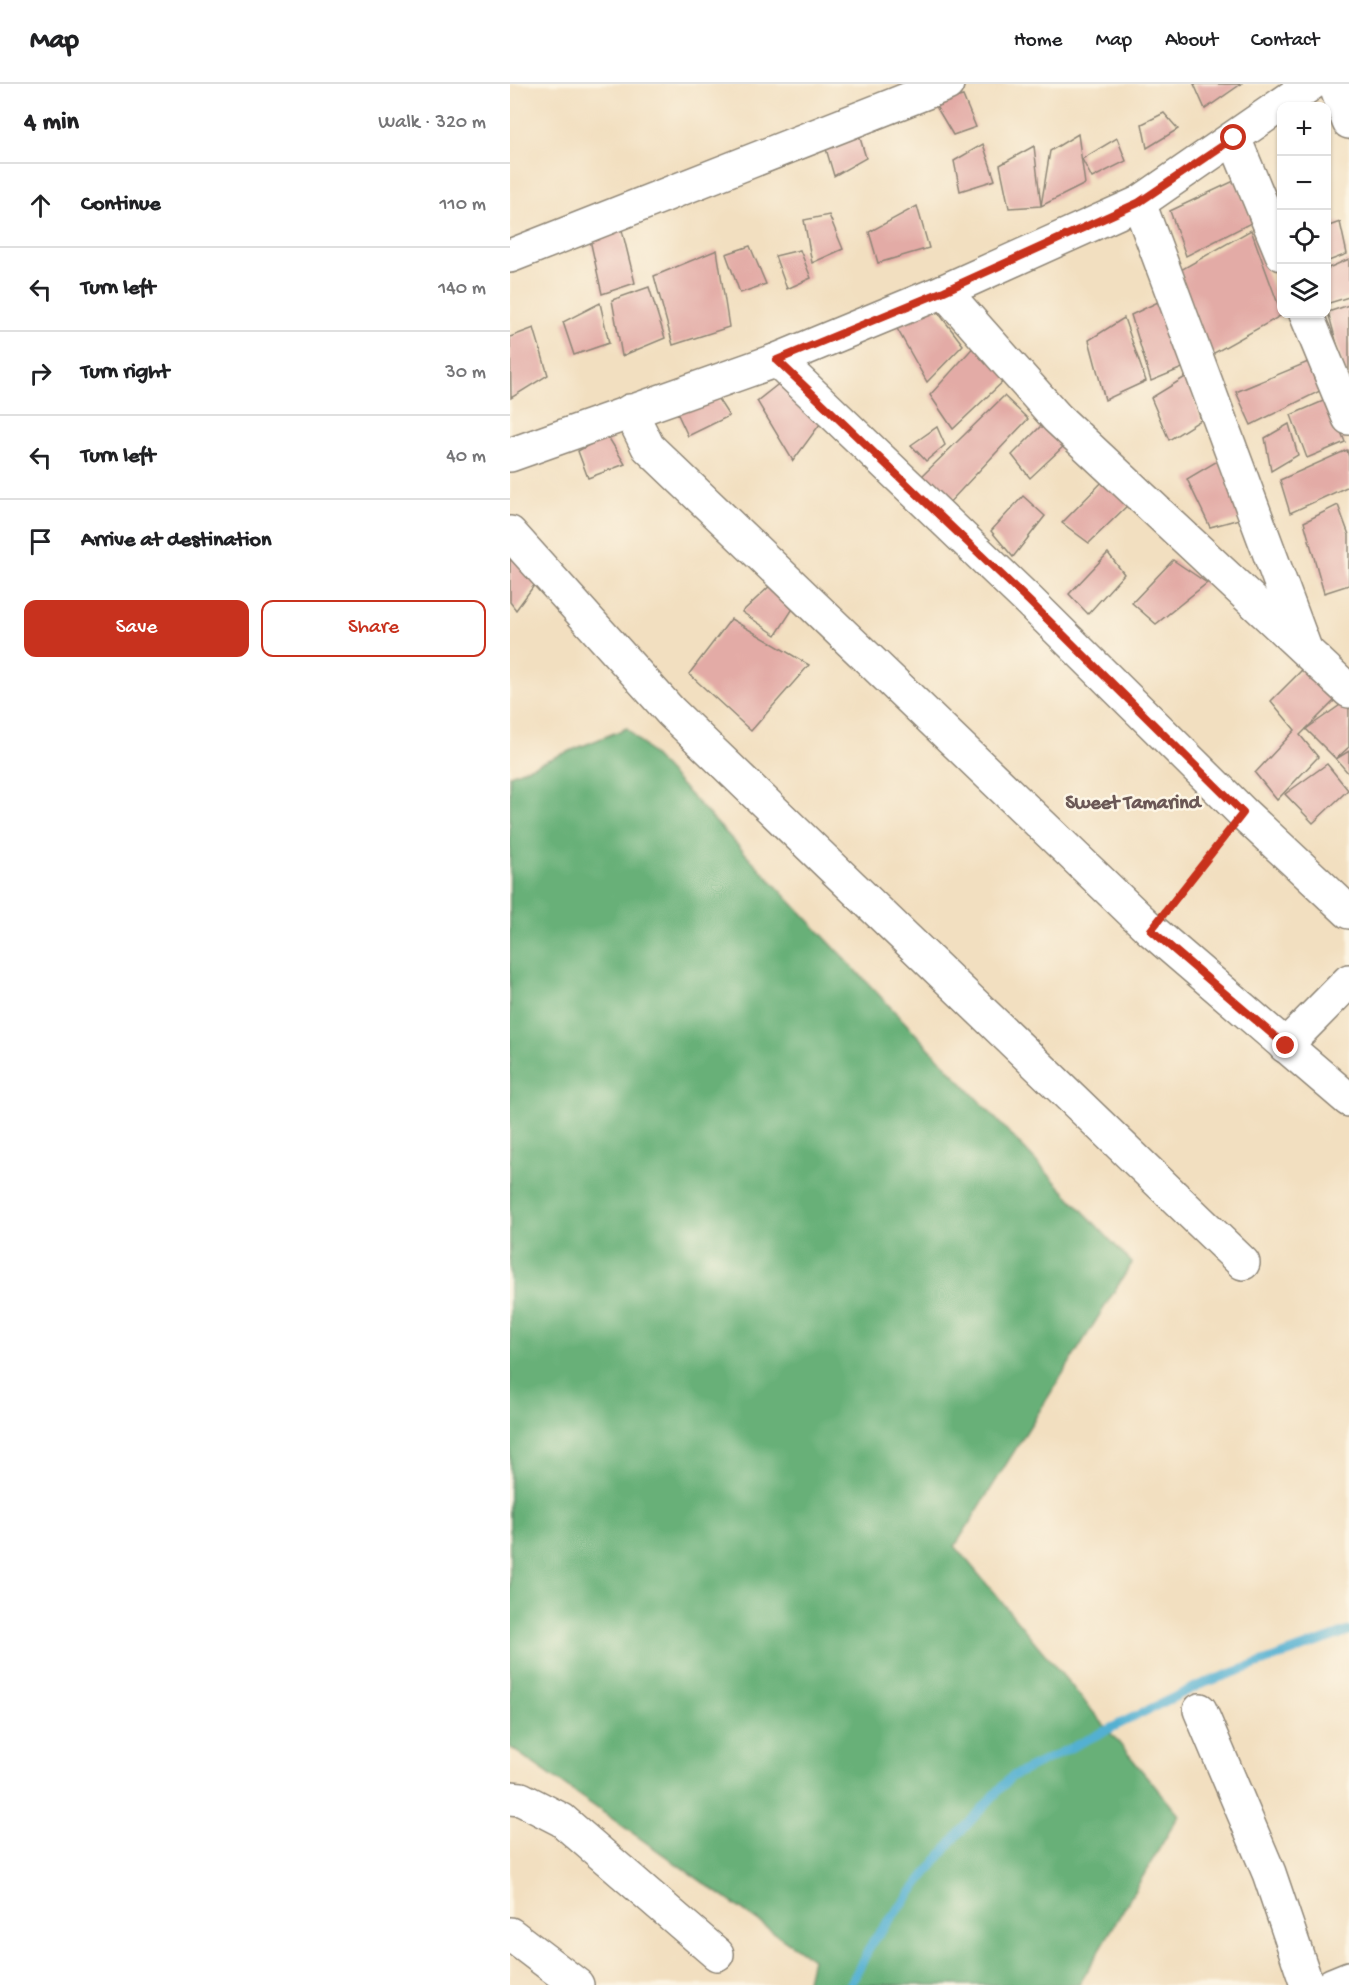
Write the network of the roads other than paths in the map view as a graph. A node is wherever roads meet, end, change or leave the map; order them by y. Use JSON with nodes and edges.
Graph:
{"nodes":[{"id":1,"x":947,"y":84,"type":"edge"},
{"id":2,"x":1311,"y":84,"type":"edge"},
{"id":3,"x":1335,"y":84,"type":"edge"},
{"id":4,"x":1349,"y":122,"type":"edge"},
{"id":5,"x":1234,"y":138,"type":"junction"},
{"id":6,"x":1138,"y":203,"type":"junction"},
{"id":7,"x":1277,"y":244,"type":"edge"},
{"id":8,"x":510,"y":256,"type":"edge"},
{"id":9,"x":944,"y":291,"type":"junction"},
{"id":10,"x":1308,"y":318,"type":"edge"},
{"id":11,"x":777,"y":360,"type":"junction"},
{"id":12,"x":630,"y":411,"type":"junction"},
{"id":13,"x":1349,"y":418,"type":"edge"},
{"id":14,"x":510,"y":455,"type":"edge"},
{"id":15,"x":510,"y":533,"type":"edge"},
{"id":16,"x":1305,"y":649,"type":"junction"},
{"id":17,"x":1349,"y":691,"type":"edge"},
{"id":18,"x":1349,"y":912,"type":"edge"},
{"id":19,"x":1349,"y":981,"type":"edge"},
{"id":20,"x":1286,"y":1046,"type":"junction"},
{"id":21,"x":1349,"y":1100,"type":"edge"},
{"id":22,"x":1243,"y":1263,"type":"dead end"},
{"id":23,"x":1200,"y":1710,"type":"dead end"},
{"id":24,"x":510,"y":1798,"type":"edge"},
{"id":25,"x":510,"y":1934,"type":"edge"},
{"id":26,"x":717,"y":1954,"type":"dead end"},
{"id":27,"x":1349,"y":1978,"type":"edge"},
{"id":28,"x":573,"y":1984,"type":"edge"},
{"id":29,"x":1307,"y":1985,"type":"edge"},
{"id":30,"x":1332,"y":1985,"type":"edge"}],
"edges":[{"from":1,"to":8,"type":"street"},
{"from":2,"to":5,"type":"street"},
{"from":3,"to":4,"type":"street"},
{"from":5,"to":6,"type":"street"},
{"from":5,"to":7,"type":"street"},
{"from":6,"to":9,"type":"street"},
{"from":6,"to":16,"type":"street"},
{"from":9,"to":11,"type":"street"},
{"from":9,"to":16,"type":"street"},
{"from":10,"to":13,"type":"street"},
{"from":11,"to":12,"type":"street"},
{"from":11,"to":18,"type":"street"},
{"from":12,"to":14,"type":"street"},
{"from":12,"to":20,"type":"street"},
{"from":15,"to":22,"type":"street"},
{"from":16,"to":17,"type":"street"},
{"from":19,"to":20,"type":"street"},
{"from":20,"to":21,"type":"street"},
{"from":23,"to":29,"type":"street"},
{"from":24,"to":26,"type":"street"},
{"from":25,"to":28,"type":"street"},
{"from":27,"to":30,"type":"street"}]}
